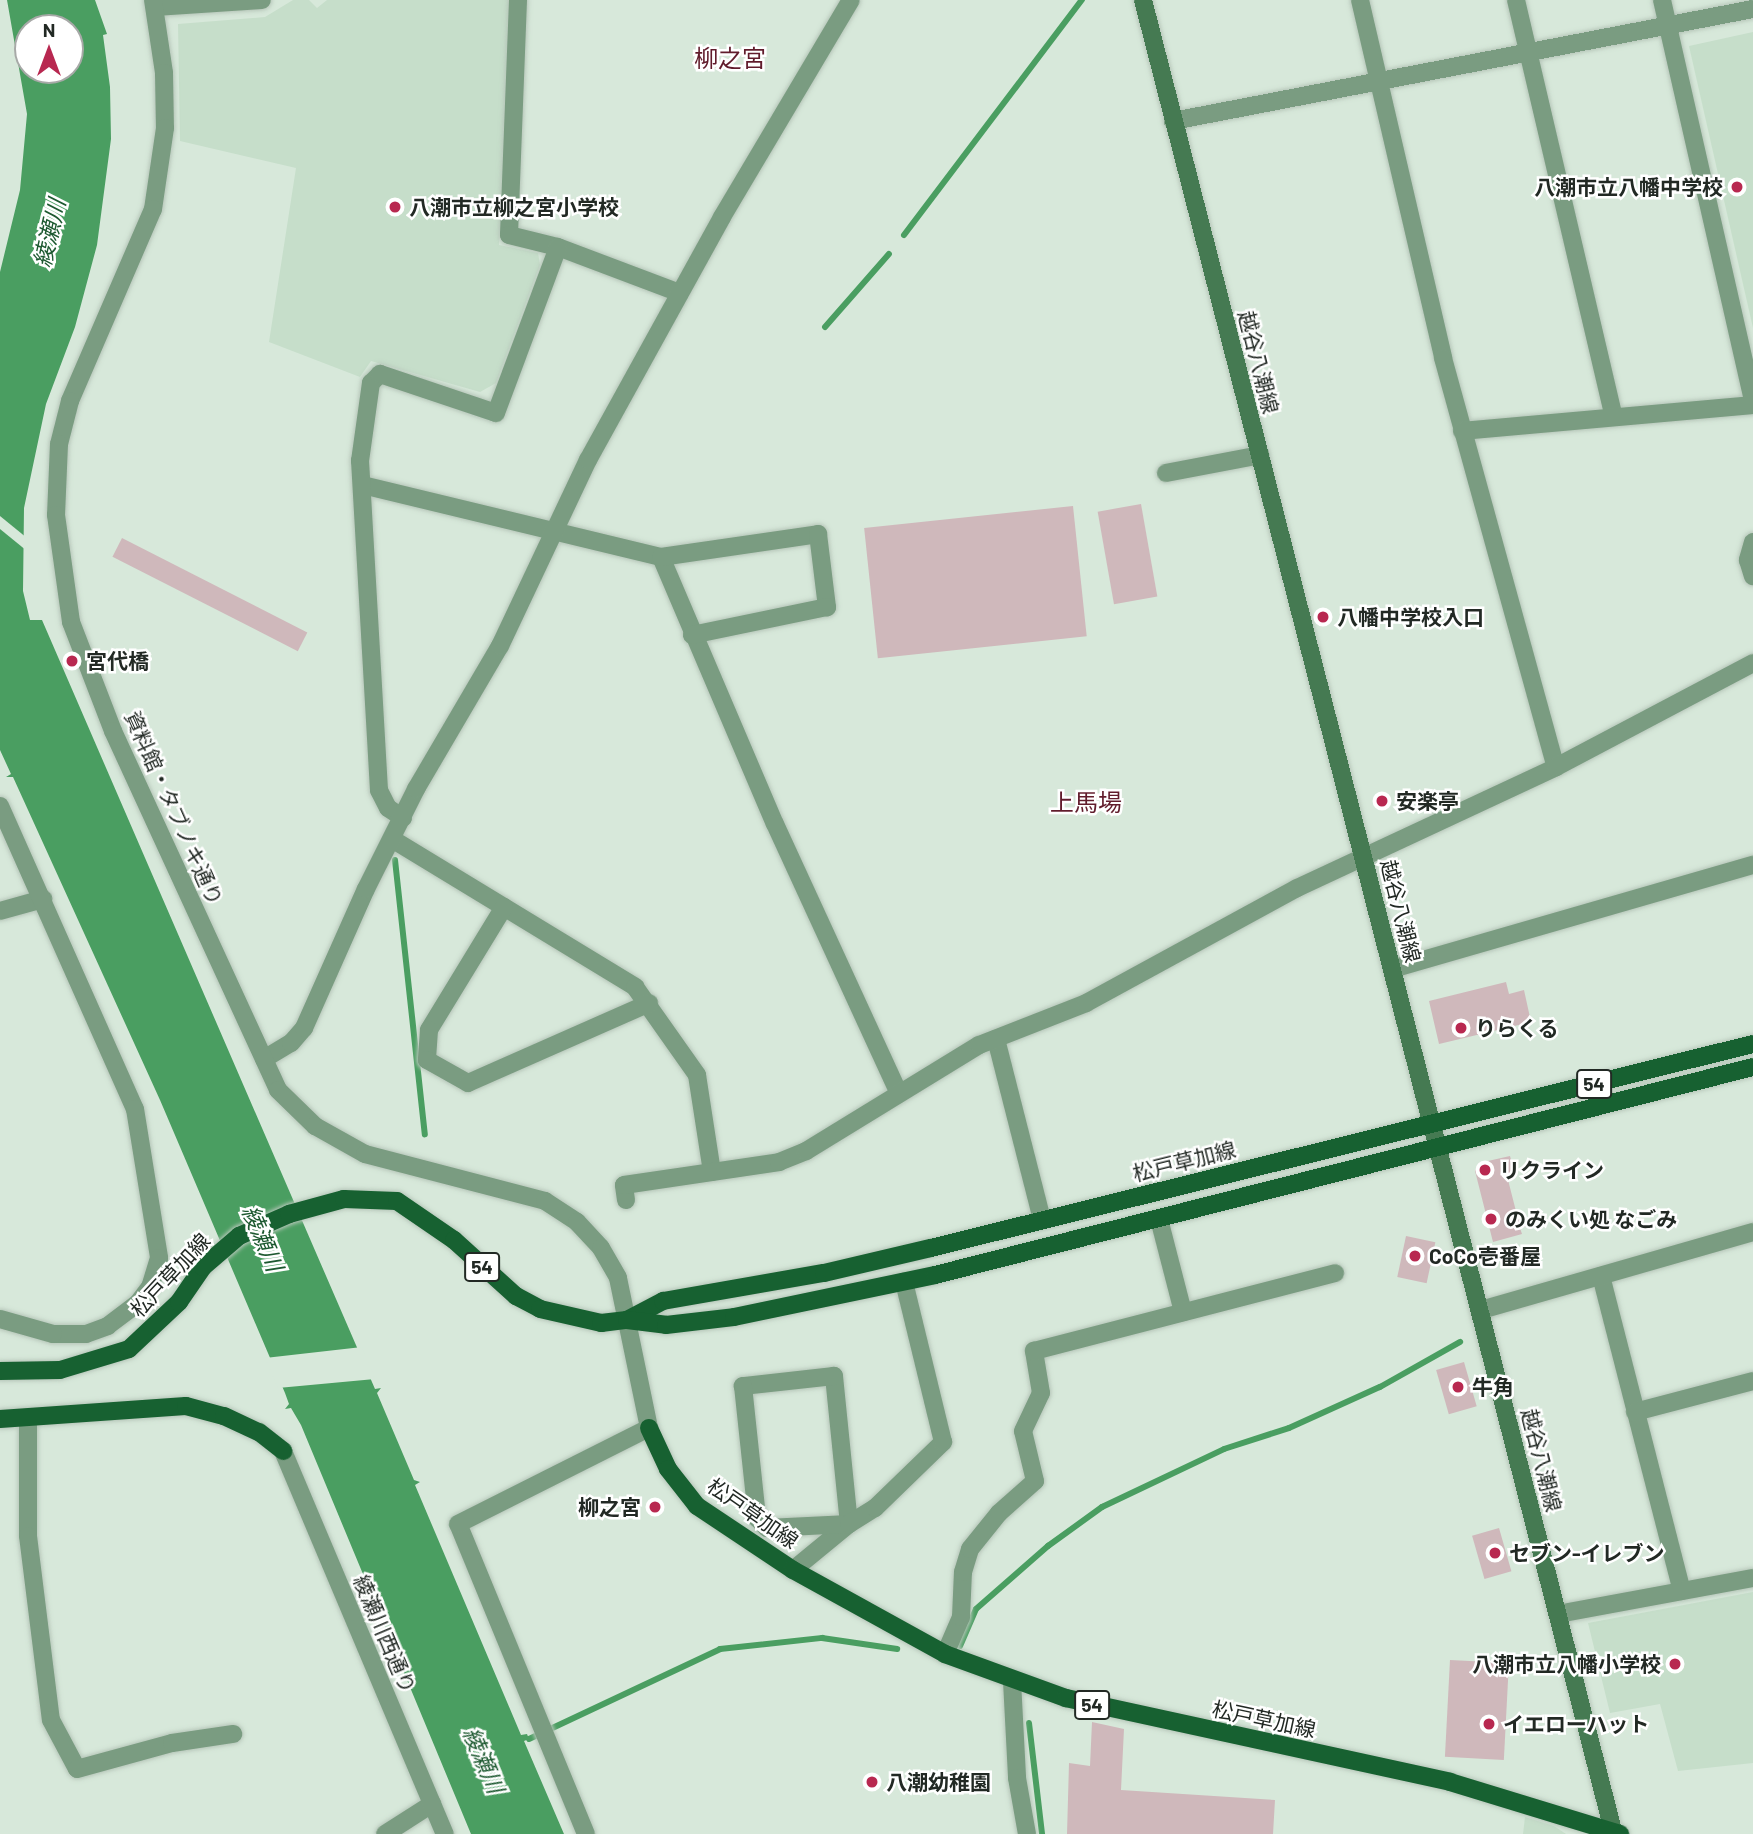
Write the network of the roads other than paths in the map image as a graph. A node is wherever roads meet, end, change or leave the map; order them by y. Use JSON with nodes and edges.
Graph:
{"nodes":[{"id":1,"x":262,"y":0,"type":"edge"},
{"id":2,"x":518,"y":0,"type":"edge"},
{"id":3,"x":851,"y":0,"type":"edge"},
{"id":4,"x":1143,"y":0,"type":"edge"},
{"id":5,"x":1360,"y":0,"type":"edge"},
{"id":6,"x":1516,"y":0,"type":"edge"},
{"id":7,"x":1662,"y":0,"type":"edge"},
{"id":8,"x":154,"y":4,"type":"edge"},
{"id":9,"x":1753,"y":9,"type":"edge"},
{"id":10,"x":1668,"y":25,"type":"junction"},
{"id":11,"x":1529,"y":53,"type":"junction"},
{"id":12,"x":1379,"y":81,"type":"junction"},
{"id":13,"x":1173,"y":121,"type":"junction"},
{"id":14,"x":558,"y":247,"type":"junction"},
{"id":15,"x":680,"y":293,"type":"junction"},
{"id":16,"x":1753,"y":402,"type":"edge"},
{"id":17,"x":1614,"y":417,"type":"junction"},
{"id":18,"x":1462,"y":431,"type":"junction"},
{"id":19,"x":1260,"y":455,"type":"junction"},
{"id":20,"x":1166,"y":473,"type":"dead end"},
{"id":21,"x":363,"y":485,"type":"junction"},
{"id":22,"x":553,"y":528,"type":"junction"},
{"id":23,"x":1753,"y":542,"type":"edge"},
{"id":24,"x":662,"y":556,"type":"junction"},
{"id":25,"x":1753,"y":576,"type":"edge"},
{"id":26,"x":692,"y":635,"type":"junction"},
{"id":27,"x":1753,"y":663,"type":"edge"},
{"id":28,"x":1556,"y":767,"type":"junction"},
{"id":29,"x":0,"y":806,"type":"edge"},
{"id":30,"x":402,"y":818,"type":"junction"},
{"id":31,"x":392,"y":839,"type":"junction"},
{"id":32,"x":1365,"y":858,"type":"junction"},
{"id":33,"x":1753,"y":865,"type":"edge"},
{"id":34,"x":43,"y":899,"type":"junction"},
{"id":35,"x":504,"y":907,"type":"junction"},
{"id":36,"x":0,"y":911,"type":"edge"},
{"id":37,"x":1392,"y":969,"type":"junction"},
{"id":38,"x":649,"y":1003,"type":"junction"},
{"id":39,"x":996,"y":1039,"type":"junction"},
{"id":40,"x":1753,"y":1044,"type":"edge"},
{"id":41,"x":264,"y":1059,"type":"junction"},
{"id":42,"x":1753,"y":1067,"type":"edge"},
{"id":43,"x":898,"y":1092,"type":"junction"},
{"id":44,"x":1434,"y":1124,"type":"junction"},
{"id":45,"x":1440,"y":1147,"type":"junction"},
{"id":46,"x":712,"y":1172,"type":"junction"},
{"id":47,"x":626,"y":1200,"type":"dead end"},
{"id":48,"x":1158,"y":1219,"type":"junction"},
{"id":49,"x":1042,"y":1220,"type":"junction"},
{"id":50,"x":1753,"y":1232,"type":"edge"},
{"id":51,"x":1335,"y":1273,"type":"dead end"},
{"id":52,"x":1601,"y":1276,"type":"junction"},
{"id":53,"x":904,"y":1282,"type":"junction"},
{"id":54,"x":1480,"y":1310,"type":"junction"},
{"id":55,"x":1183,"y":1312,"type":"junction"},
{"id":56,"x":0,"y":1319,"type":"edge"},
{"id":57,"x":627,"y":1320,"type":"junction"},
{"id":58,"x":0,"y":1371,"type":"edge"},
{"id":59,"x":1753,"y":1381,"type":"edge"},
{"id":60,"x":1634,"y":1412,"type":"junction"},
{"id":61,"x":0,"y":1419,"type":"edge"},
{"id":62,"x":28,"y":1419,"type":"junction"},
{"id":63,"x":649,"y":1428,"type":"junction"},
{"id":64,"x":283,"y":1451,"type":"joint"},
{"id":65,"x":849,"y":1524,"type":"junction"},
{"id":66,"x":793,"y":1570,"type":"junction"},
{"id":67,"x":1753,"y":1578,"type":"edge"},
{"id":68,"x":1682,"y":1591,"type":"junction"},
{"id":69,"x":1558,"y":1614,"type":"junction"},
{"id":70,"x":945,"y":1654,"type":"junction"},
{"id":71,"x":1012,"y":1681,"type":"junction"},
{"id":72,"x":233,"y":1734,"type":"dead end"},
{"id":73,"x":432,"y":1804,"type":"junction"},
{"id":74,"x":1616,"y":1833,"type":"edge"},
{"id":75,"x":385,"y":1834,"type":"edge"},
{"id":76,"x":445,"y":1834,"type":"edge"},
{"id":77,"x":586,"y":1834,"type":"edge"},
{"id":78,"x":1027,"y":1834,"type":"edge"}],
"edges":[{"from":1,"to":8,"type":"street"},
{"from":2,"to":14,"type":"street"},
{"from":3,"to":15,"type":"street"},
{"from":4,"to":13,"type":"main road","name":"越谷八潮線"},
{"from":5,"to":12,"type":"street"},
{"from":6,"to":11,"type":"street"},
{"from":7,"to":10,"type":"street"},
{"from":8,"to":41,"type":"street","name":"資料館・タブノキ通り"},
{"from":9,"to":10,"type":"street"},
{"from":10,"to":11,"type":"street"},
{"from":10,"to":16,"type":"street"},
{"from":11,"to":12,"type":"street"},
{"from":11,"to":17,"type":"street"},
{"from":12,"to":13,"type":"street"},
{"from":12,"to":18,"type":"street"},
{"from":13,"to":19,"type":"main road","name":"越谷八潮線"},
{"from":14,"to":15,"type":"street"},
{"from":14,"to":21,"type":"street"},
{"from":15,"to":22,"type":"street"},
{"from":16,"to":17,"type":"street"},
{"from":17,"to":18,"type":"street"},
{"from":18,"to":28,"type":"street"},
{"from":19,"to":20,"type":"street"},
{"from":19,"to":32,"type":"main road","name":"越谷八潮線"},
{"from":21,"to":22,"type":"street"},
{"from":21,"to":30,"type":"street"},
{"from":22,"to":24,"type":"street"},
{"from":22,"to":30,"type":"street"},
{"from":23,"to":25,"type":"street"},
{"from":24,"to":26,"type":"street"},
{"from":24,"to":26,"type":"street"},
{"from":26,"to":43,"type":"street"},
{"from":27,"to":28,"type":"street"},
{"from":28,"to":32,"type":"street"},
{"from":29,"to":34,"type":"street"},
{"from":30,"to":31,"type":"street"},
{"from":31,"to":35,"type":"street"},
{"from":31,"to":41,"type":"street"},
{"from":32,"to":37,"type":"main road","name":"越谷八潮線"},
{"from":32,"to":39,"type":"street"},
{"from":33,"to":37,"type":"street"},
{"from":34,"to":36,"type":"street"},
{"from":34,"to":56,"type":"street"},
{"from":35,"to":38,"type":"street"},
{"from":35,"to":38,"type":"street"},
{"from":37,"to":44,"type":"main road","name":"越谷八潮線"},
{"from":38,"to":46,"type":"street"},
{"from":39,"to":43,"type":"street"},
{"from":39,"to":49,"type":"street"},
{"from":40,"to":44,"type":"main road","name":"松戸草加線","number":"54"},
{"from":41,"to":57,"type":"street","name":"資料館・タブノキ通り"},
{"from":42,"to":45,"type":"main road","name":"松戸草加線","number":"54"},
{"from":43,"to":46,"type":"street"},
{"from":44,"to":45,"type":"main road","name":"越谷八潮線"},
{"from":44,"to":49,"type":"main road","name":"松戸草加線","number":"54"},
{"from":45,"to":48,"type":"main road","name":"松戸草加線","number":"54"},
{"from":45,"to":54,"type":"main road","name":"越谷八潮線"},
{"from":46,"to":47,"type":"street"},
{"from":48,"to":53,"type":"main road","name":"松戸草加線","number":"54"},
{"from":48,"to":55,"type":"street"},
{"from":49,"to":57,"type":"main road","name":"松戸草加線","number":"54"},
{"from":50,"to":52,"type":"street"},
{"from":51,"to":55,"type":"street"},
{"from":52,"to":54,"type":"street"},
{"from":52,"to":60,"type":"street"},
{"from":53,"to":57,"type":"main road","name":"松戸草加線","number":"54"},
{"from":53,"to":65,"type":"street"},
{"from":54,"to":69,"type":"main road","name":"越谷八潮線"},
{"from":55,"to":70,"type":"street"},
{"from":57,"to":58,"type":"main road","name":"松戸草加線","number":"54"},
{"from":57,"to":63,"type":"street","name":"資料館・タブノキ通り"},
{"from":59,"to":60,"type":"street"},
{"from":60,"to":68,"type":"street"},
{"from":61,"to":62,"type":"main road"},
{"from":62,"to":64,"type":"main road"},
{"from":62,"to":72,"type":"street"},
{"from":63,"to":66,"type":"main road","name":"松戸草加線","number":"54"},
{"from":63,"to":77,"type":"street"},
{"from":64,"to":73,"type":"street","name":"綾瀬川西通り"},
{"from":65,"to":65,"type":"street"},
{"from":65,"to":66,"type":"street"},
{"from":66,"to":70,"type":"main road","name":"松戸草加線","number":"54"},
{"from":67,"to":68,"type":"street"},
{"from":68,"to":69,"type":"street"},
{"from":69,"to":74,"type":"main road","name":"越谷八潮線"},
{"from":70,"to":71,"type":"main road","name":"松戸草加線","number":"54"},
{"from":71,"to":74,"type":"main road","name":"松戸草加線","number":"54"},
{"from":71,"to":78,"type":"street"},
{"from":73,"to":75,"type":"street"},
{"from":73,"to":76,"type":"street","name":"綾瀬川西通り"}]}
